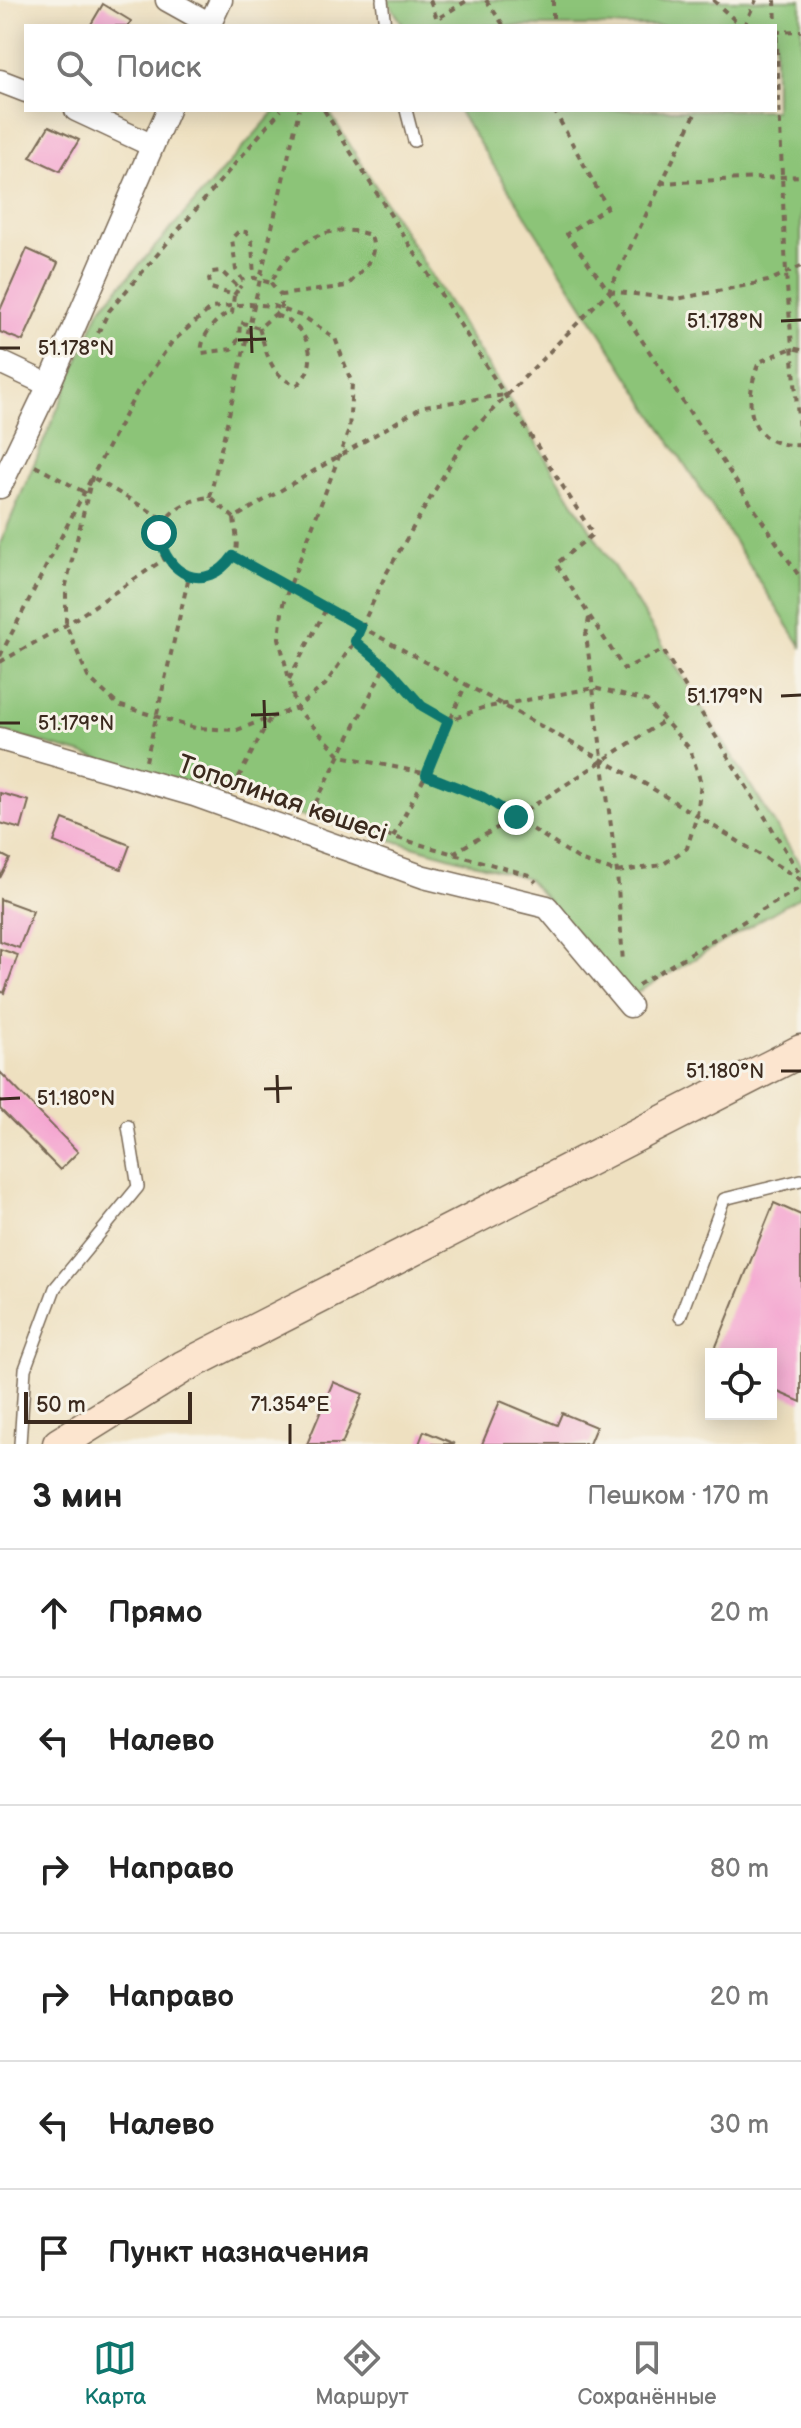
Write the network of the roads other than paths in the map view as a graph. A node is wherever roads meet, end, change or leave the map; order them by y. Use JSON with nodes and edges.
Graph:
{"nodes":[{"id":1,"x":167,"y":0,"type":"edge"},
{"id":2,"x":221,"y":0,"type":"edge"},
{"id":3,"x":382,"y":0,"type":"edge"},
{"id":4,"x":207,"y":24,"type":"edge"},
{"id":5,"x":209,"y":24,"type":"edge"},
{"id":6,"x":385,"y":24,"type":"edge"},
{"id":7,"x":0,"y":81,"type":"edge"},
{"id":8,"x":24,"y":90,"type":"edge"},
{"id":9,"x":80,"y":112,"type":"edge"},
{"id":10,"x":167,"y":112,"type":"edge"},
{"id":11,"x":407,"y":112,"type":"edge"},
{"id":12,"x":414,"y":141,"type":"dead end"},
{"id":13,"x":151,"y":145,"type":"junction"},
{"id":14,"x":0,"y":362,"type":"edge"},
{"id":15,"x":49,"y":385,"type":"junction"},
{"id":16,"x":0,"y":487,"type":"edge"},
{"id":17,"x":0,"y":739,"type":"edge"},
{"id":18,"x":630,"y":1006,"type":"dead end"},
{"id":19,"x":801,"y":1051,"type":"edge"},
{"id":20,"x":128,"y":1126,"type":"dead end"},
{"id":21,"x":801,"y":1180,"type":"edge"},
{"id":22,"x":680,"y":1317,"type":"dead end"},
{"id":23,"x":20,"y":1444,"type":"edge"},
{"id":24,"x":59,"y":1444,"type":"edge"}],
"edges":[{"from":1,"to":4,"type":"street"},
{"from":2,"to":5,"type":"street"},
{"from":3,"to":6,"type":"lane"},
{"from":7,"to":8,"type":"street"},
{"from":9,"to":13,"type":"street"},
{"from":10,"to":13,"type":"street"},
{"from":11,"to":12,"type":"lane"},
{"from":13,"to":15,"type":"street"},
{"from":14,"to":15,"type":"street"},
{"from":15,"to":16,"type":"street"},
{"from":17,"to":18,"type":"street","name":"Тополиная көшесі"},
{"from":19,"to":24,"type":"street"},
{"from":20,"to":23,"type":"lane"},
{"from":21,"to":22,"type":"lane"}]}
